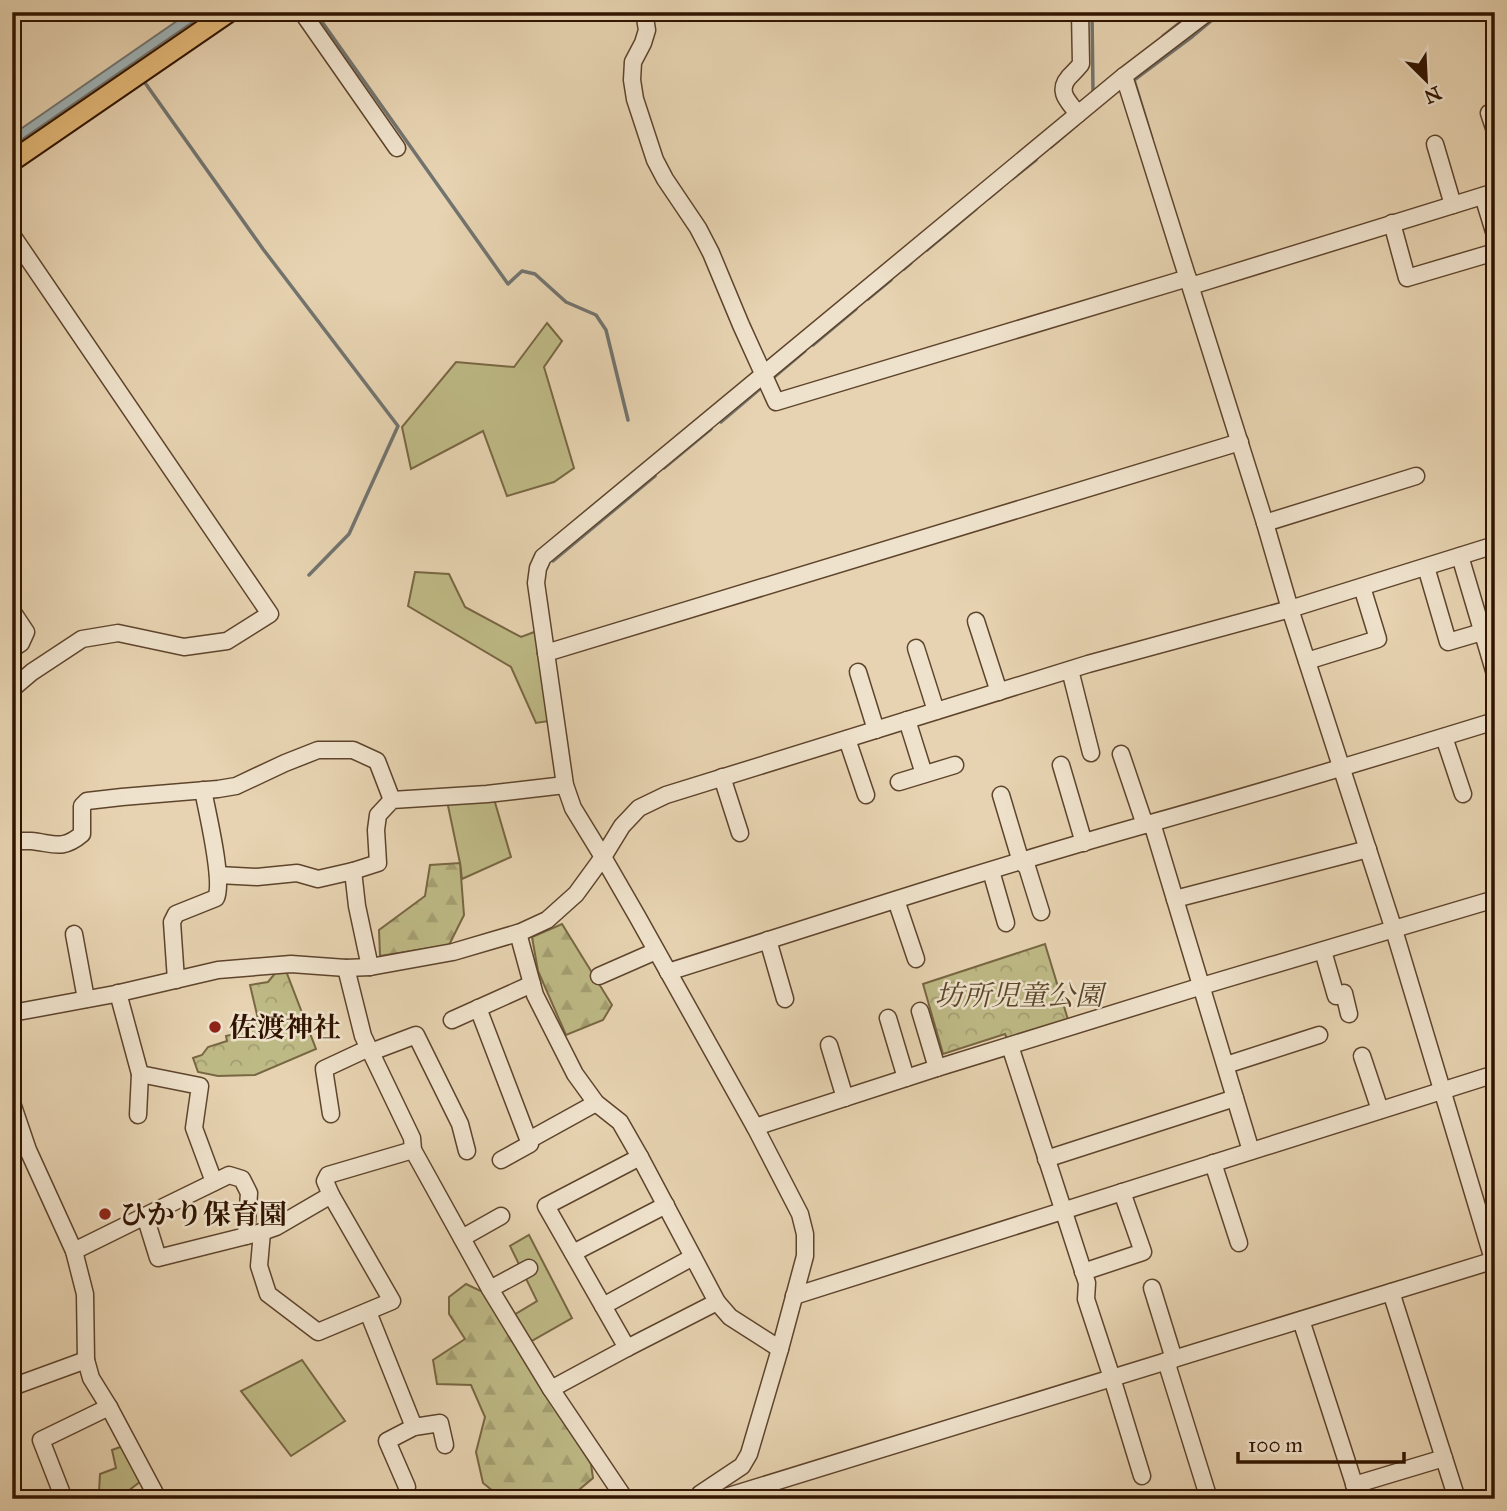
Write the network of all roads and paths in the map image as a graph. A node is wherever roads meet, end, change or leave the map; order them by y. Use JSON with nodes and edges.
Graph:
{"nodes":[{"id":1,"x":229,"y":12,"type":"edge"},
{"id":2,"x":302,"y":12,"type":"edge"},
{"id":3,"x":644,"y":12,"type":"edge"},
{"id":4,"x":1080,"y":12,"type":"edge"},
{"id":5,"x":1208,"y":12,"type":"edge"},
{"id":6,"x":1124,"y":76,"type":"junction"},
{"id":7,"x":1489,"y":113,"type":"dead end"},
{"id":8,"x":1078,"y":114,"type":"junction"},
{"id":9,"x":1495,"y":131,"type":"edge"},
{"id":10,"x":1435,"y":144,"type":"dead end"},
{"id":11,"x":397,"y":148,"type":"dead end"},
{"id":12,"x":12,"y":161,"type":"edge"},
{"id":13,"x":1489,"y":194,"type":"edge"},
{"id":14,"x":1452,"y":205,"type":"junction"},
{"id":15,"x":1392,"y":223,"type":"junction"},
{"id":16,"x":12,"y":235,"type":"edge"},
{"id":17,"x":1495,"y":235,"type":"edge"},
{"id":18,"x":1495,"y":252,"type":"edge"},
{"id":19,"x":1189,"y":282,"type":"junction"},
{"id":20,"x":764,"y":373,"type":"junction"},
{"id":21,"x":1240,"y":442,"type":"junction"},
{"id":22,"x":1416,"y":476,"type":"dead end"},
{"id":23,"x":1265,"y":523,"type":"junction"},
{"id":24,"x":1495,"y":545,"type":"edge"},
{"id":25,"x":1460,"y":556,"type":"junction"},
{"id":26,"x":1426,"y":567,"type":"junction"},
{"id":27,"x":1362,"y":587,"type":"junction"},
{"id":28,"x":1290,"y":609,"type":"junction"},
{"id":29,"x":12,"y":611,"type":"edge"},
{"id":30,"x":976,"y":621,"type":"dead end"},
{"id":31,"x":1482,"y":632,"type":"junction"},
{"id":32,"x":916,"y":648,"type":"dead end"},
{"id":33,"x":12,"y":649,"type":"edge"},
{"id":34,"x":546,"y":653,"type":"junction"},
{"id":35,"x":1307,"y":661,"type":"junction"},
{"id":36,"x":1070,"y":670,"type":"junction"},
{"id":37,"x":858,"y":672,"type":"dead end"},
{"id":38,"x":1495,"y":674,"type":"edge"},
{"id":39,"x":12,"y":689,"type":"edge"},
{"id":40,"x":999,"y":692,"type":"junction"},
{"id":41,"x":936,"y":711,"type":"junction"},
{"id":42,"x":907,"y":720,"type":"junction"},
{"id":43,"x":1495,"y":721,"type":"edge"},
{"id":44,"x":876,"y":730,"type":"junction"},
{"id":45,"x":1444,"y":737,"type":"junction"},
{"id":46,"x":847,"y":739,"type":"junction"},
{"id":47,"x":1091,"y":753,"type":"dead end"},
{"id":48,"x":1121,"y":754,"type":"dead end"},
{"id":49,"x":955,"y":765,"type":"dead end"},
{"id":50,"x":1061,"y":765,"type":"dead end"},
{"id":51,"x":1342,"y":768,"type":"junction"},
{"id":52,"x":924,"y":774,"type":"junction"},
{"id":53,"x":722,"y":777,"type":"junction"},
{"id":54,"x":899,"y":782,"type":"dead end"},
{"id":55,"x":565,"y":785,"type":"junction"},
{"id":56,"x":203,"y":790,"type":"junction"},
{"id":57,"x":866,"y":794,"type":"dead end"},
{"id":58,"x":1462,"y":794,"type":"dead end"},
{"id":59,"x":1001,"y":795,"type":"dead end"},
{"id":60,"x":392,"y":800,"type":"junction"},
{"id":61,"x":1149,"y":824,"type":"junction"},
{"id":62,"x":740,"y":833,"type":"dead end"},
{"id":63,"x":12,"y":841,"type":"edge"},
{"id":64,"x":1084,"y":843,"type":"junction"},
{"id":65,"x":1368,"y":849,"type":"junction"},
{"id":66,"x":603,"y":857,"type":"junction"},
{"id":67,"x":1021,"y":862,"type":"junction"},
{"id":68,"x":353,"y":871,"type":"junction"},
{"id":69,"x":991,"y":871,"type":"junction"},
{"id":70,"x":218,"y":875,"type":"junction"},
{"id":71,"x":1175,"y":899,"type":"junction"},
{"id":72,"x":1495,"y":899,"type":"edge"},
{"id":73,"x":896,"y":900,"type":"junction"},
{"id":74,"x":1041,"y":912,"type":"dead end"},
{"id":75,"x":1006,"y":923,"type":"dead end"},
{"id":76,"x":1394,"y":930,"type":"junction"},
{"id":77,"x":518,"y":933,"type":"junction"},
{"id":78,"x":74,"y":934,"type":"dead end"},
{"id":79,"x":768,"y":940,"type":"junction"},
{"id":80,"x":656,"y":951,"type":"junction"},
{"id":81,"x":1323,"y":951,"type":"junction"},
{"id":82,"x":916,"y":959,"type":"dead end"},
{"id":83,"x":370,"y":967,"type":"junction"},
{"id":84,"x":346,"y":968,"type":"junction"},
{"id":85,"x":668,"y":972,"type":"junction"},
{"id":86,"x":599,"y":976,"type":"dead end"},
{"id":87,"x":176,"y":980,"type":"junction"},
{"id":88,"x":532,"y":984,"type":"junction"},
{"id":89,"x":1202,"y":986,"type":"junction"},
{"id":90,"x":118,"y":993,"type":"junction"},
{"id":91,"x":86,"y":999,"type":"junction"},
{"id":92,"x":785,"y":999,"type":"dead end"},
{"id":93,"x":478,"y":1008,"type":"junction"},
{"id":94,"x":920,"y":1011,"type":"dead end"},
{"id":95,"x":12,"y":1013,"type":"edge"},
{"id":96,"x":1349,"y":1014,"type":"dead end"},
{"id":97,"x":888,"y":1018,"type":"dead end"},
{"id":98,"x":452,"y":1020,"type":"dead end"},
{"id":99,"x":1319,"y":1035,"type":"dead end"},
{"id":100,"x":829,"y":1045,"type":"dead end"},
{"id":101,"x":1010,"y":1046,"type":"junction"},
{"id":102,"x":370,"y":1050,"type":"junction"},
{"id":103,"x":1362,"y":1056,"type":"dead end"},
{"id":104,"x":1226,"y":1065,"type":"junction"},
{"id":105,"x":937,"y":1068,"type":"junction"},
{"id":106,"x":140,"y":1074,"type":"junction"},
{"id":107,"x":1495,"y":1074,"type":"edge"},
{"id":108,"x":906,"y":1078,"type":"junction"},
{"id":109,"x":1442,"y":1091,"type":"junction"},
{"id":110,"x":845,"y":1098,"type":"junction"},
{"id":111,"x":1235,"y":1098,"type":"junction"},
{"id":112,"x":12,"y":1103,"type":"edge"},
{"id":113,"x":596,"y":1103,"type":"junction"},
{"id":114,"x":1380,"y":1110,"type":"junction"},
{"id":115,"x":331,"y":1114,"type":"dead end"},
{"id":116,"x":138,"y":1115,"type":"dead end"},
{"id":117,"x":755,"y":1127,"type":"junction"},
{"id":118,"x":529,"y":1140,"type":"junction"},
{"id":119,"x":414,"y":1150,"type":"junction"},
{"id":120,"x":467,"y":1151,"type":"dead end"},
{"id":121,"x":1251,"y":1151,"type":"junction"},
{"id":122,"x":640,"y":1157,"type":"junction"},
{"id":123,"x":1046,"y":1159,"type":"junction"},
{"id":124,"x":501,"y":1160,"type":"dead end"},
{"id":125,"x":1213,"y":1163,"type":"junction"},
{"id":126,"x":214,"y":1182,"type":"junction"},
{"id":127,"x":1122,"y":1192,"type":"junction"},
{"id":128,"x":331,"y":1195,"type":"junction"},
{"id":129,"x":666,"y":1205,"type":"junction"},
{"id":130,"x":1063,"y":1211,"type":"junction"},
{"id":131,"x":145,"y":1216,"type":"junction"},
{"id":132,"x":501,"y":1216,"type":"dead end"},
{"id":133,"x":254,"y":1234,"type":"junction"},
{"id":134,"x":462,"y":1238,"type":"junction"},
{"id":135,"x":1238,"y":1243,"type":"dead end"},
{"id":136,"x":74,"y":1251,"type":"junction"},
{"id":137,"x":573,"y":1253,"type":"junction"},
{"id":138,"x":693,"y":1257,"type":"junction"},
{"id":139,"x":1494,"y":1262,"type":"edge"},
{"id":140,"x":529,"y":1268,"type":"dead end"},
{"id":141,"x":1083,"y":1272,"type":"junction"},
{"id":142,"x":1152,"y":1288,"type":"dead end"},
{"id":143,"x":490,"y":1289,"type":"junction"},
{"id":144,"x":1391,"y":1292,"type":"junction"},
{"id":145,"x":794,"y":1296,"type":"junction"},
{"id":146,"x":717,"y":1302,"type":"junction"},
{"id":147,"x":603,"y":1306,"type":"junction"},
{"id":148,"x":368,"y":1312,"type":"junction"},
{"id":149,"x":1301,"y":1320,"type":"junction"},
{"id":150,"x":627,"y":1348,"type":"junction"},
{"id":151,"x":780,"y":1349,"type":"junction"},
{"id":152,"x":86,"y":1360,"type":"junction"},
{"id":153,"x":1170,"y":1360,"type":"junction"},
{"id":154,"x":1112,"y":1378,"type":"junction"},
{"id":155,"x":12,"y":1387,"type":"edge"},
{"id":156,"x":551,"y":1389,"type":"junction"},
{"id":157,"x":109,"y":1407,"type":"junction"},
{"id":158,"x":414,"y":1427,"type":"junction"},
{"id":159,"x":446,"y":1445,"type":"dead end"},
{"id":160,"x":1444,"y":1458,"type":"junction"},
{"id":161,"x":1142,"y":1476,"type":"dead end"},
{"id":162,"x":407,"y":1487,"type":"dead end"},
{"id":163,"x":1357,"y":1492,"type":"edge"},
{"id":164,"x":61,"y":1498,"type":"edge"},
{"id":165,"x":158,"y":1499,"type":"edge"},
{"id":166,"x":625,"y":1499,"type":"edge"},
{"id":167,"x":697,"y":1499,"type":"edge"},
{"id":168,"x":719,"y":1499,"type":"edge"},
{"id":169,"x":1209,"y":1499,"type":"edge"},
{"id":170,"x":1457,"y":1499,"type":"edge"}],
"edges":[{"from":1,"to":12,"type":"main road"},
{"from":2,"to":11,"type":"street"},
{"from":3,"to":20,"type":"street"},
{"from":4,"to":8,"type":"street"},
{"from":5,"to":6,"type":"street"},
{"from":6,"to":8,"type":"street"},
{"from":6,"to":19,"type":"street"},
{"from":7,"to":9,"type":"street"},
{"from":8,"to":20,"type":"street"},
{"from":10,"to":14,"type":"street"},
{"from":13,"to":14,"type":"street"},
{"from":13,"to":17,"type":"street"},
{"from":14,"to":15,"type":"street"},
{"from":15,"to":18,"type":"street"},
{"from":15,"to":19,"type":"street"},
{"from":16,"to":39,"type":"street"},
{"from":19,"to":20,"type":"street"},
{"from":19,"to":21,"type":"street"},
{"from":20,"to":34,"type":"street"},
{"from":21,"to":23,"type":"street"},
{"from":21,"to":34,"type":"street"},
{"from":22,"to":23,"type":"street"},
{"from":23,"to":28,"type":"street"},
{"from":24,"to":25,"type":"street"},
{"from":25,"to":26,"type":"street"},
{"from":25,"to":31,"type":"street"},
{"from":26,"to":27,"type":"street"},
{"from":26,"to":31,"type":"street"},
{"from":27,"to":28,"type":"street"},
{"from":27,"to":35,"type":"street"},
{"from":28,"to":35,"type":"street"},
{"from":28,"to":36,"type":"street"},
{"from":29,"to":33,"type":"street"},
{"from":30,"to":40,"type":"street"},
{"from":31,"to":38,"type":"street"},
{"from":32,"to":41,"type":"street"},
{"from":34,"to":55,"type":"street"},
{"from":35,"to":51,"type":"street"},
{"from":36,"to":40,"type":"street"},
{"from":36,"to":47,"type":"street"},
{"from":37,"to":44,"type":"street"},
{"from":40,"to":41,"type":"street"},
{"from":41,"to":42,"type":"street"},
{"from":42,"to":44,"type":"street"},
{"from":42,"to":52,"type":"street"},
{"from":43,"to":45,"type":"street"},
{"from":44,"to":46,"type":"street"},
{"from":45,"to":51,"type":"street"},
{"from":45,"to":58,"type":"street"},
{"from":46,"to":53,"type":"street"},
{"from":46,"to":57,"type":"street"},
{"from":48,"to":61,"type":"street"},
{"from":49,"to":52,"type":"street"},
{"from":50,"to":64,"type":"street"},
{"from":51,"to":61,"type":"street"},
{"from":51,"to":65,"type":"street"},
{"from":52,"to":54,"type":"street"},
{"from":53,"to":62,"type":"street"},
{"from":53,"to":66,"type":"street"},
{"from":55,"to":60,"type":"street"},
{"from":55,"to":66,"type":"street"},
{"from":56,"to":60,"type":"street"},
{"from":56,"to":63,"type":"street"},
{"from":56,"to":70,"type":"street"},
{"from":59,"to":67,"type":"street"},
{"from":60,"to":68,"type":"street"},
{"from":61,"to":64,"type":"street"},
{"from":61,"to":71,"type":"street"},
{"from":64,"to":67,"type":"street"},
{"from":65,"to":71,"type":"street"},
{"from":65,"to":76,"type":"street"},
{"from":66,"to":77,"type":"street"},
{"from":66,"to":80,"type":"street"},
{"from":67,"to":69,"type":"street"},
{"from":67,"to":74,"type":"street"},
{"from":68,"to":70,"type":"street"},
{"from":68,"to":83,"type":"street"},
{"from":69,"to":73,"type":"street"},
{"from":69,"to":75,"type":"street"},
{"from":70,"to":87,"type":"street"},
{"from":71,"to":89,"type":"street"},
{"from":72,"to":76,"type":"street"},
{"from":73,"to":79,"type":"street"},
{"from":73,"to":82,"type":"street"},
{"from":76,"to":81,"type":"street"},
{"from":76,"to":109,"type":"street"},
{"from":77,"to":83,"type":"street"},
{"from":77,"to":88,"type":"street"},
{"from":78,"to":91,"type":"street"},
{"from":79,"to":85,"type":"street"},
{"from":79,"to":92,"type":"street"},
{"from":80,"to":85,"type":"street"},
{"from":80,"to":86,"type":"street"},
{"from":81,"to":89,"type":"street"},
{"from":81,"to":96,"type":"street"},
{"from":83,"to":84,"type":"street"},
{"from":84,"to":87,"type":"street"},
{"from":84,"to":102,"type":"street"},
{"from":85,"to":117,"type":"street"},
{"from":87,"to":90,"type":"street"},
{"from":88,"to":93,"type":"street"},
{"from":88,"to":113,"type":"street"},
{"from":89,"to":101,"type":"street"},
{"from":89,"to":104,"type":"street"},
{"from":90,"to":91,"type":"street"},
{"from":90,"to":106,"type":"street"},
{"from":91,"to":95,"type":"street"},
{"from":93,"to":98,"type":"street"},
{"from":93,"to":118,"type":"street"},
{"from":94,"to":105,"type":"street"},
{"from":97,"to":108,"type":"street"},
{"from":99,"to":104,"type":"street"},
{"from":100,"to":110,"type":"street"},
{"from":101,"to":105,"type":"street"},
{"from":101,"to":123,"type":"street"},
{"from":102,"to":115,"type":"street"},
{"from":102,"to":119,"type":"street"},
{"from":102,"to":120,"type":"street"},
{"from":103,"to":114,"type":"street"},
{"from":104,"to":111,"type":"street"},
{"from":105,"to":108,"type":"street"},
{"from":106,"to":116,"type":"street"},
{"from":106,"to":126,"type":"street"},
{"from":107,"to":109,"type":"street"},
{"from":108,"to":110,"type":"street"},
{"from":109,"to":114,"type":"street"},
{"from":109,"to":139,"type":"street"},
{"from":110,"to":117,"type":"street"},
{"from":111,"to":121,"type":"street"},
{"from":111,"to":123,"type":"street"},
{"from":112,"to":136,"type":"street"},
{"from":113,"to":118,"type":"street"},
{"from":113,"to":122,"type":"street"},
{"from":114,"to":121,"type":"street"},
{"from":117,"to":145,"type":"street"},
{"from":118,"to":124,"type":"street"},
{"from":119,"to":128,"type":"street"},
{"from":119,"to":134,"type":"street"},
{"from":121,"to":125,"type":"street"},
{"from":122,"to":129,"type":"street"},
{"from":122,"to":137,"type":"street"},
{"from":123,"to":130,"type":"street"},
{"from":125,"to":127,"type":"street"},
{"from":125,"to":135,"type":"street"},
{"from":126,"to":131,"type":"street"},
{"from":126,"to":133,"type":"street"},
{"from":127,"to":130,"type":"street"},
{"from":127,"to":141,"type":"street"},
{"from":128,"to":133,"type":"street"},
{"from":128,"to":148,"type":"street"},
{"from":129,"to":137,"type":"street"},
{"from":129,"to":138,"type":"street"},
{"from":130,"to":141,"type":"street"},
{"from":130,"to":145,"type":"street"},
{"from":131,"to":133,"type":"street"},
{"from":131,"to":136,"type":"street"},
{"from":132,"to":134,"type":"street"},
{"from":133,"to":148,"type":"street"},
{"from":134,"to":143,"type":"street"},
{"from":136,"to":152,"type":"street"},
{"from":137,"to":147,"type":"street"},
{"from":138,"to":146,"type":"street"},
{"from":138,"to":147,"type":"street"},
{"from":139,"to":144,"type":"street"},
{"from":140,"to":143,"type":"street"},
{"from":141,"to":154,"type":"street"},
{"from":142,"to":153,"type":"street"},
{"from":143,"to":156,"type":"street"},
{"from":144,"to":149,"type":"street"},
{"from":144,"to":160,"type":"street"},
{"from":145,"to":151,"type":"street"},
{"from":146,"to":150,"type":"street"},
{"from":146,"to":151,"type":"street"},
{"from":147,"to":150,"type":"street"},
{"from":148,"to":158,"type":"street"},
{"from":149,"to":153,"type":"street"},
{"from":149,"to":163,"type":"street"},
{"from":150,"to":156,"type":"street"},
{"from":151,"to":167,"type":"street"},
{"from":152,"to":155,"type":"street"},
{"from":152,"to":157,"type":"street"},
{"from":153,"to":154,"type":"street"},
{"from":153,"to":169,"type":"street"},
{"from":154,"to":161,"type":"street"},
{"from":154,"to":168,"type":"street"},
{"from":156,"to":166,"type":"street"},
{"from":157,"to":164,"type":"street"},
{"from":157,"to":165,"type":"street"},
{"from":158,"to":159,"type":"street"},
{"from":158,"to":162,"type":"street"},
{"from":160,"to":163,"type":"street"},
{"from":160,"to":170,"type":"street"}]}
